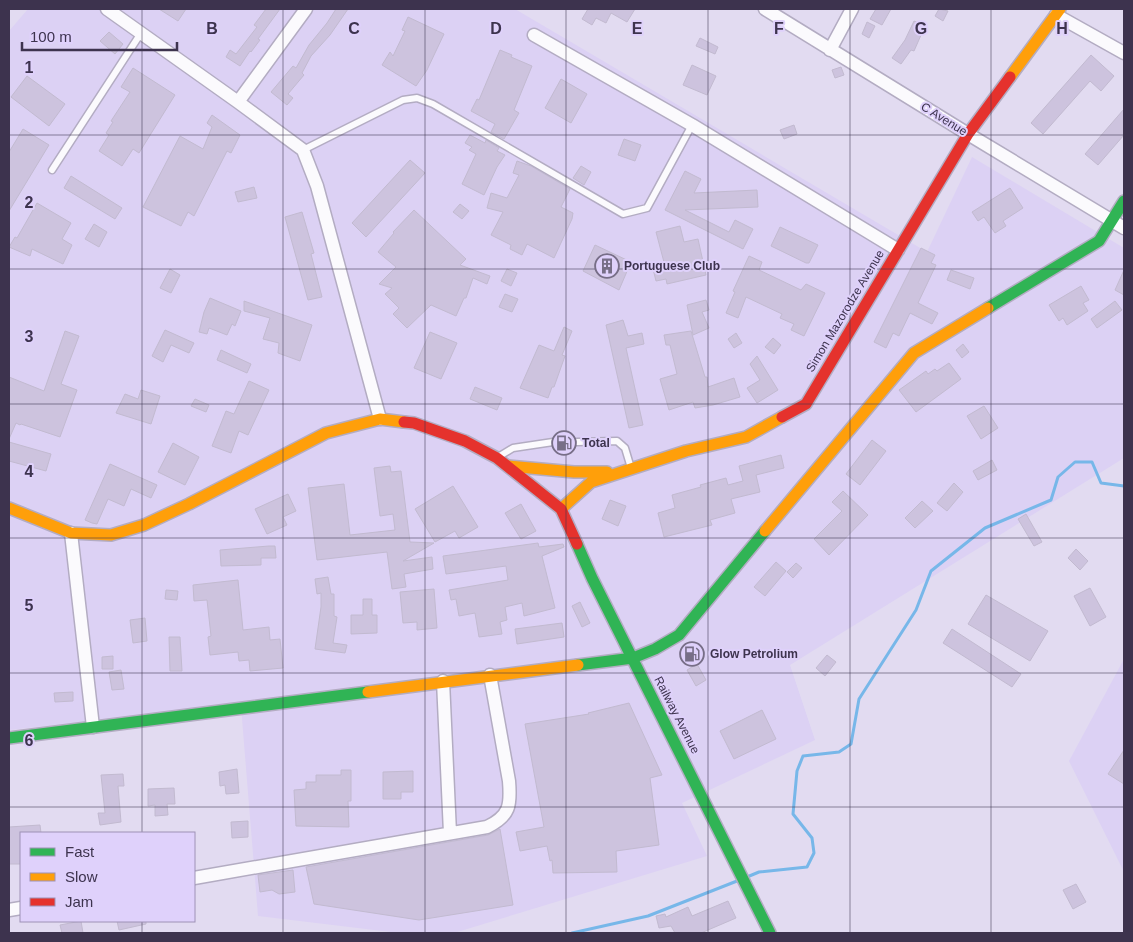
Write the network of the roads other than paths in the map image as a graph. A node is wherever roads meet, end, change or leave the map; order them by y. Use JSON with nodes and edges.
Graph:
{"nodes":[{"id":1,"x":107,"y":9,"type":"edge"},
{"id":2,"x":306,"y":9,"type":"edge"},
{"id":3,"x":765,"y":9,"type":"edge"},
{"id":4,"x":852,"y":9,"type":"edge"},
{"id":5,"x":1058,"y":12,"type":"edge"},
{"id":6,"x":141,"y":33,"type":"junction"},
{"id":7,"x":534,"y":35,"type":"dead end"},
{"id":8,"x":830,"y":50,"type":"junction"},
{"id":9,"x":1124,"y":53,"type":"edge"},
{"id":10,"x":238,"y":102,"type":"junction"},
{"id":11,"x":692,"y":125,"type":"junction"},
{"id":12,"x":968,"y":134,"type":"junction"},
{"id":13,"x":303,"y":150,"type":"junction"},
{"id":14,"x":52,"y":170,"type":"dead end"},
{"id":15,"x":1124,"y":201,"type":"edge"},
{"id":16,"x":1111,"y":220,"type":"junction"},
{"id":17,"x":1124,"y":228,"type":"edge"},
{"id":18,"x":898,"y":250,"type":"junction"},
{"id":19,"x":380,"y":419,"type":"junction"},
{"id":20,"x":553,"y":442,"type":"dead end"},
{"id":21,"x":577,"y":442,"type":"dead end"},
{"id":22,"x":497,"y":458,"type":"junction"},
{"id":23,"x":508,"y":466,"type":"junction"},
{"id":24,"x":632,"y":469,"type":"junction"},
{"id":25,"x":618,"y":473,"type":"junction"},
{"id":26,"x":9,"y":508,"type":"edge"},
{"id":27,"x":561,"y":509,"type":"junction"},
{"id":28,"x":71,"y":533,"type":"junction"},
{"id":29,"x":633,"y":658,"type":"junction"},
{"id":30,"x":490,"y":675,"type":"junction"},
{"id":31,"x":443,"y":681,"type":"junction"},
{"id":32,"x":93,"y":727,"type":"junction"},
{"id":33,"x":9,"y":738,"type":"edge"},
{"id":34,"x":450,"y":833,"type":"junction"},
{"id":35,"x":195,"y":878,"type":"edge"},
{"id":36,"x":766,"y":932,"type":"edge"}],
"edges":[{"from":1,"to":6,"type":"street"},
{"from":2,"to":10,"type":"street"},
{"from":3,"to":8,"type":"street","name":"C Avenue"},
{"from":4,"to":8,"type":"street"},
{"from":5,"to":9,"type":"street"},
{"from":5,"to":12,"type":"street","name":"Simon Mazorodze Avenue"},
{"from":6,"to":10,"type":"street"},
{"from":6,"to":14,"type":"lane"},
{"from":7,"to":11,"type":"street"},
{"from":8,"to":12,"type":"street","name":"C Avenue"},
{"from":10,"to":13,"type":"street"},
{"from":11,"to":13,"type":"lane"},
{"from":11,"to":18,"type":"street"},
{"from":12,"to":16,"type":"street","name":"C Avenue"},
{"from":12,"to":18,"type":"street","name":"Simon Mazorodze Avenue"},
{"from":13,"to":19,"type":"street"},
{"from":15,"to":16,"type":"street"},
{"from":16,"to":17,"type":"street","name":"C Avenue"},
{"from":16,"to":29,"type":"street"},
{"from":18,"to":24,"type":"street","name":"Simon Mazorodze Avenue"},
{"from":19,"to":22,"type":"street"},
{"from":19,"to":28,"type":"street"},
{"from":20,"to":22,"type":"lane"},
{"from":21,"to":24,"type":"lane"},
{"from":22,"to":23,"type":"street"},
{"from":23,"to":25,"type":"street"},
{"from":23,"to":27,"type":"street"},
{"from":24,"to":25,"type":"street","name":"Simon Mazorodze Avenue"},
{"from":25,"to":27,"type":"street","name":"Simon Mazorodze Avenue"},
{"from":26,"to":28,"type":"street"},
{"from":27,"to":29,"type":"street","name":"Railway Avenue"},
{"from":28,"to":32,"type":"street"},
{"from":29,"to":30,"type":"street"},
{"from":29,"to":36,"type":"street","name":"Railway Avenue"},
{"from":30,"to":31,"type":"street"},
{"from":30,"to":34,"type":"street"},
{"from":31,"to":32,"type":"street"},
{"from":31,"to":34,"type":"street"},
{"from":32,"to":33,"type":"street"},
{"from":34,"to":35,"type":"street"}]}
